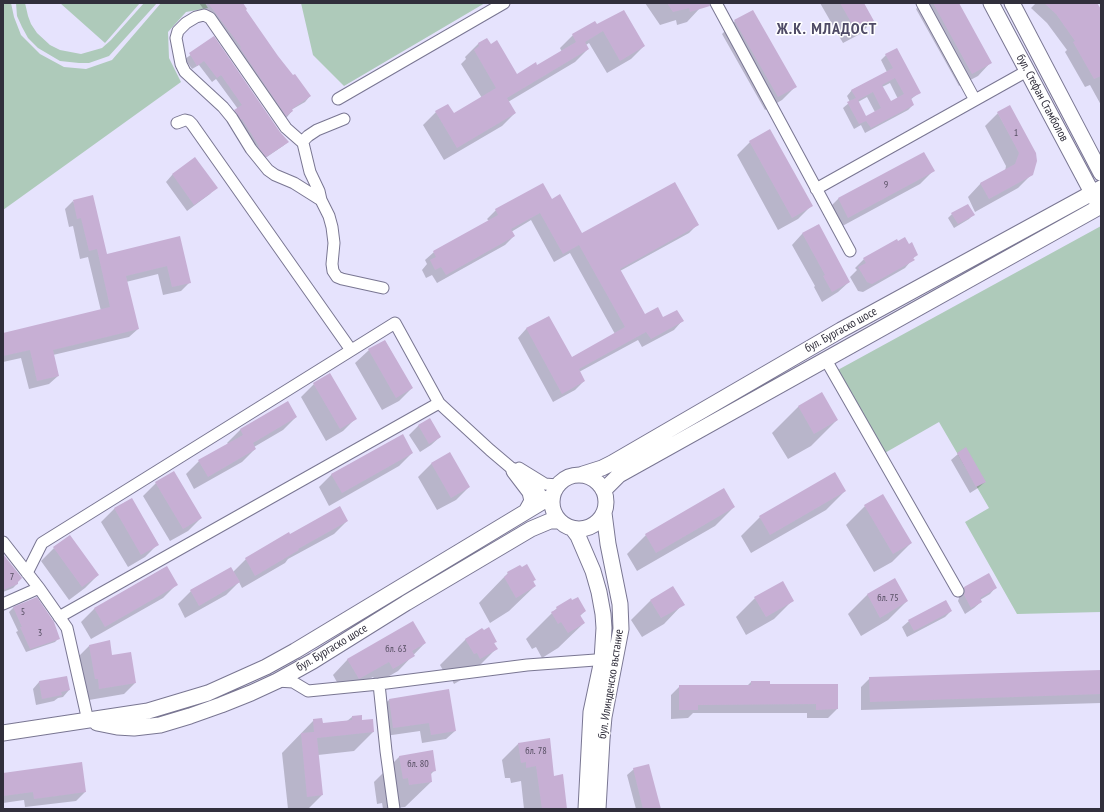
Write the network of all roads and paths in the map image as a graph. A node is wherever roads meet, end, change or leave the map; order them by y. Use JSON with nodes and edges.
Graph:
{"nodes":[{"id":1,"x":504,"y":3,"type":"edge"},
{"id":2,"x":716,"y":3,"type":"edge"},
{"id":3,"x":922,"y":3,"type":"edge"},
{"id":4,"x":991,"y":3,"type":"edge"},
{"id":5,"x":1012,"y":3,"type":"edge"},
{"id":6,"x":1027,"y":71,"type":"junction"},
{"id":7,"x":338,"y":99,"type":"dead end"},
{"id":8,"x":974,"y":100,"type":"junction"},
{"id":9,"x":344,"y":119,"type":"dead end"},
{"id":10,"x":177,"y":123,"type":"dead end"},
{"id":11,"x":303,"y":143,"type":"junction"},
{"id":12,"x":1101,"y":173,"type":"edge"},
{"id":13,"x":816,"y":189,"type":"junction"},
{"id":14,"x":1097,"y":191,"type":"edge"},
{"id":15,"x":321,"y":200,"type":"junction"},
{"id":16,"x":1100,"y":206,"type":"edge"},
{"id":17,"x":850,"y":251,"type":"dead end"},
{"id":18,"x":383,"y":288,"type":"dead end"},
{"id":19,"x":351,"y":350,"type":"junction"},
{"id":20,"x":826,"y":360,"type":"junction"},
{"id":21,"x":439,"y":403,"type":"junction"},
{"id":22,"x":490,"y":450,"type":"junction"},
{"id":23,"x":514,"y":471,"type":"junction"},
{"id":24,"x":584,"y":474,"type":"junction"},
{"id":25,"x":604,"y":490,"type":"junction"},
{"id":26,"x":552,"y":497,"type":"junction"},
{"id":27,"x":527,"y":510,"type":"junction"},
{"id":28,"x":604,"y":513,"type":"junction"},
{"id":29,"x":559,"y":520,"type":"junction"},
{"id":30,"x":572,"y":528,"type":"junction"},
{"id":31,"x":3,"y":542,"type":"edge"},
{"id":32,"x":28,"y":573,"type":"junction"},
{"id":33,"x":40,"y":588,"type":"junction"},
{"id":34,"x":958,"y":591,"type":"dead end"},
{"id":35,"x":3,"y":604,"type":"edge"},
{"id":36,"x":60,"y":617,"type":"junction"},
{"id":37,"x":608,"y":659,"type":"junction"},
{"id":38,"x":313,"y":661,"type":"junction"},
{"id":39,"x":277,"y":681,"type":"junction"},
{"id":40,"x":379,"y":684,"type":"junction"},
{"id":41,"x":308,"y":691,"type":"junction"},
{"id":42,"x":88,"y":721,"type":"junction"},
{"id":43,"x":3,"y":733,"type":"edge"},
{"id":44,"x":394,"y":809,"type":"edge"},
{"id":45,"x":586,"y":809,"type":"edge"},
{"id":46,"x":598,"y":809,"type":"edge"}],
"edges":[{"from":1,"to":7,"type":"street"},
{"from":2,"to":13,"type":"street"},
{"from":3,"to":8,"type":"street"},
{"from":4,"to":6,"type":"main road","name":"бул. Стефан Стамболов"},
{"from":5,"to":12,"type":"main road","name":"бул. Стефан Стамболов"},
{"from":6,"to":8,"type":"street"},
{"from":6,"to":14,"type":"main road","name":"бул. Стефан Стамболов"},
{"from":8,"to":13,"type":"street"},
{"from":9,"to":11,"type":"street"},
{"from":10,"to":19,"type":"street"},
{"from":11,"to":15,"type":"street"},
{"from":11,"to":15,"type":"street"},
{"from":13,"to":17,"type":"street"},
{"from":14,"to":16,"type":"main road","name":"бул. Стефан Стамболов"},
{"from":14,"to":24,"type":"main road","name":"бул. Бургаско шосе"},
{"from":15,"to":18,"type":"street"},
{"from":16,"to":20,"type":"main road","name":"бул. Бургаско шосе"},
{"from":19,"to":21,"type":"street"},
{"from":19,"to":32,"type":"street"},
{"from":20,"to":25,"type":"main road","name":"бул. Бургаско шосе"},
{"from":20,"to":34,"type":"street"},
{"from":21,"to":22,"type":"street"},
{"from":21,"to":36,"type":"street"},
{"from":22,"to":23,"type":"street"},
{"from":22,"to":26,"type":"street"},
{"from":23,"to":26,"type":"street"},
{"from":23,"to":27,"type":"main road"},
{"from":24,"to":25,"type":"main road"},
{"from":24,"to":26,"type":"main road"},
{"from":25,"to":28,"type":"main road"},
{"from":26,"to":27,"type":"main road","name":"бул. Бургаско шосе"},
{"from":26,"to":29,"type":"main road"},
{"from":27,"to":42,"type":"main road","name":"бул. Бургаско шосе"},
{"from":28,"to":30,"type":"main road"},
{"from":28,"to":37,"type":"main road","name":"бул. Илинденско въстание"},
{"from":29,"to":30,"type":"main road"},
{"from":29,"to":38,"type":"main road","name":"бул. Бургаско шосе"},
{"from":30,"to":37,"type":"main road","name":"бул. Илинденско въстание"},
{"from":31,"to":32,"type":"street"},
{"from":32,"to":33,"type":"street"},
{"from":33,"to":35,"type":"street"},
{"from":33,"to":36,"type":"street"},
{"from":36,"to":42,"type":"street"},
{"from":37,"to":40,"type":"street"},
{"from":37,"to":45,"type":"main road","name":"бул. Илинденско въстание"},
{"from":37,"to":46,"type":"main road","name":"бул. Илинденско въстание"},
{"from":38,"to":39,"type":"main road","name":"бул. Бургаско шосе"},
{"from":38,"to":41,"type":"street"},
{"from":39,"to":41,"type":"street"},
{"from":39,"to":42,"type":"main road","name":"бул. Бургаско шосе"},
{"from":40,"to":41,"type":"street"},
{"from":40,"to":44,"type":"street"},
{"from":42,"to":43,"type":"main road","name":"бул. Бургаско шосе"}]}
